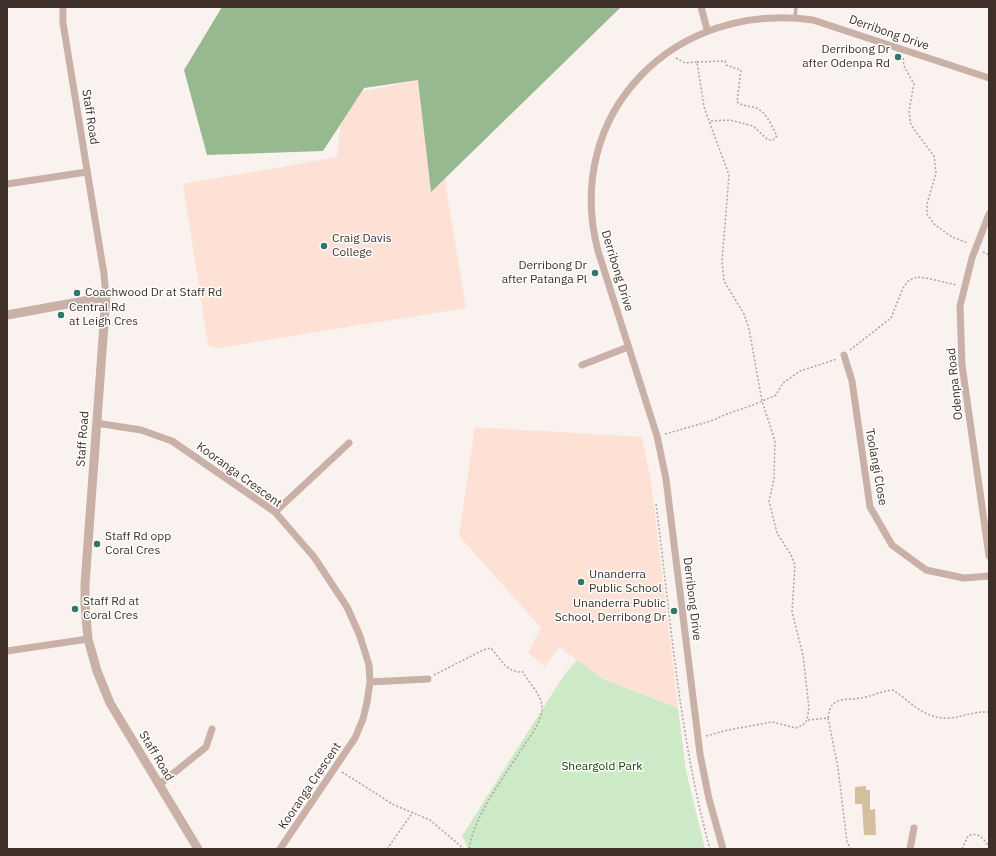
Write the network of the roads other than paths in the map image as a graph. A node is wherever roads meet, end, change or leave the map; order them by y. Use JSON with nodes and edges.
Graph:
{"nodes":[{"id":1,"x":63,"y":7,"type":"edge"},
{"id":2,"x":701,"y":7,"type":"edge"},
{"id":3,"x":796,"y":7,"type":"edge"},
{"id":4,"x":795,"y":16,"type":"junction"},
{"id":5,"x":707,"y":29,"type":"junction"},
{"id":6,"x":989,"y":78,"type":"edge"},
{"id":7,"x":87,"y":172,"type":"junction"},
{"id":8,"x":7,"y":184,"type":"edge"},
{"id":9,"x":989,"y":214,"type":"edge"},
{"id":10,"x":106,"y":298,"type":"junction"},
{"id":11,"x":7,"y":315,"type":"edge"},
{"id":12,"x":628,"y":346,"type":"junction"},
{"id":13,"x":844,"y":355,"type":"road end"},
{"id":14,"x":582,"y":365,"type":"dead end"},
{"id":15,"x":96,"y":423,"type":"junction"},
{"id":16,"x":349,"y":443,"type":"dead end"},
{"id":17,"x":275,"y":512,"type":"junction"},
{"id":18,"x":987,"y":530,"type":"edge"},
{"id":19,"x":989,"y":556,"type":"edge"},
{"id":20,"x":989,"y":576,"type":"edge"},
{"id":21,"x":88,"y":639,"type":"junction"},
{"id":22,"x":7,"y":651,"type":"edge"},
{"id":23,"x":428,"y":679,"type":"road end"},
{"id":24,"x":370,"y":682,"type":"junction"},
{"id":25,"x":212,"y":729,"type":"dead end"},
{"id":26,"x":159,"y":785,"type":"junction"},
{"id":27,"x":914,"y":828,"type":"dead end"},
{"id":28,"x":198,"y":849,"type":"edge"},
{"id":29,"x":280,"y":849,"type":"edge"},
{"id":30,"x":723,"y":849,"type":"edge"},
{"id":31,"x":910,"y":849,"type":"edge"}],
"edges":[{"from":1,"to":7,"type":"street","name":"Staff Road"},
{"from":2,"to":5,"type":"street"},
{"from":3,"to":4,"type":"lane"},
{"from":4,"to":5,"type":"street","name":"Derribong Drive"},
{"from":4,"to":6,"type":"street","name":"Derribong Drive"},
{"from":5,"to":12,"type":"street","name":"Derribong Drive"},
{"from":7,"to":8,"type":"street"},
{"from":7,"to":10,"type":"street","name":"Staff Road"},
{"from":9,"to":18,"type":"street","name":"Odenpa Road"},
{"from":10,"to":11,"type":"street"},
{"from":10,"to":15,"type":"street","name":"Staff Road"},
{"from":12,"to":14,"type":"street"},
{"from":12,"to":30,"type":"street","name":"Derribong Drive"},
{"from":13,"to":20,"type":"street","name":"Toolangi Close"},
{"from":15,"to":17,"type":"street","name":"Kooranga Crescent"},
{"from":15,"to":21,"type":"street","name":"Staff Road"},
{"from":16,"to":17,"type":"street"},
{"from":17,"to":24,"type":"street","name":"Kooranga Crescent"},
{"from":18,"to":19,"type":"street","name":"Odenpa Road"},
{"from":21,"to":22,"type":"street"},
{"from":21,"to":26,"type":"street","name":"Staff Road"},
{"from":23,"to":24,"type":"street"},
{"from":24,"to":29,"type":"street","name":"Kooranga Crescent"},
{"from":25,"to":26,"type":"street"},
{"from":26,"to":28,"type":"street","name":"Staff Road"},
{"from":27,"to":31,"type":"street"}]}
